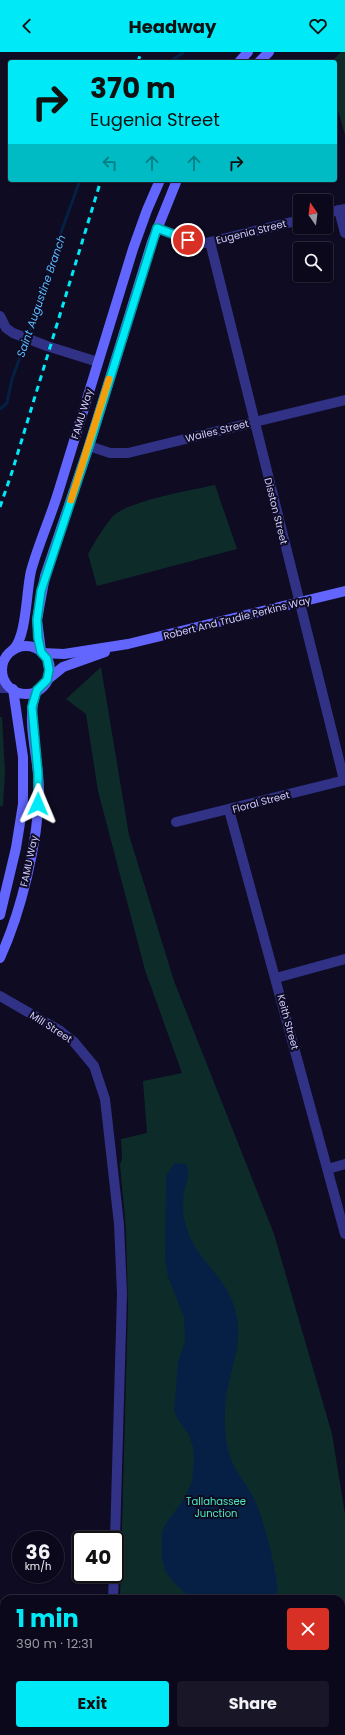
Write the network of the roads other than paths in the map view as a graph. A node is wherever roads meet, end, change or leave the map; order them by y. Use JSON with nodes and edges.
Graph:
{"nodes":[{"id":1,"x":248,"y":52,"type":"edge"},
{"id":2,"x":269,"y":52,"type":"edge"},
{"id":3,"x":240,"y":60,"type":"edge"},
{"id":4,"x":262,"y":60,"type":"edge"},
{"id":5,"x":159,"y":182,"type":"edge"},
{"id":6,"x":176,"y":182,"type":"edge"},
{"id":7,"x":342,"y":209,"type":"edge"},
{"id":8,"x":293,"y":222,"type":"edge"},
{"id":9,"x":157,"y":228,"type":"junction"},
{"id":10,"x":345,"y":233,"type":"edge"},
{"id":11,"x":210,"y":242,"type":"junction"},
{"id":12,"x":0,"y":316,"type":"edge"},
{"id":13,"x":98,"y":362,"type":"junction"},
{"id":14,"x":345,"y":400,"type":"edge"},
{"id":15,"x":254,"y":422,"type":"junction"},
{"id":16,"x":89,"y":446,"type":"junction"},
{"id":17,"x":345,"y":591,"type":"edge"},
{"id":18,"x":300,"y":602,"type":"junction"},
{"id":19,"x":128,"y":644,"type":"junction"},
{"id":20,"x":13,"y":650,"type":"junction"},
{"id":21,"x":42,"y":652,"type":"junction"},
{"id":22,"x":2,"y":664,"type":"edge"},
{"id":23,"x":47,"y":680,"type":"junction"},
{"id":24,"x":8,"y":688,"type":"edge"},
{"id":25,"x":37,"y":690,"type":"junction"},
{"id":26,"x":344,"y":780,"type":"edge"},
{"id":27,"x":230,"y":810,"type":"junction"},
{"id":28,"x":176,"y":822,"type":"dead end"},
{"id":29,"x":0,"y":914,"type":"edge"},
{"id":30,"x":0,"y":958,"type":"edge"},
{"id":31,"x":345,"y":960,"type":"edge"},
{"id":32,"x":276,"y":978,"type":"junction"},
{"id":33,"x":0,"y":996,"type":"edge"},
{"id":34,"x":345,"y":1164,"type":"edge"},
{"id":35,"x":328,"y":1169,"type":"junction"},
{"id":36,"x":345,"y":1234,"type":"edge"},
{"id":37,"x":115,"y":1531,"type":"edge"},
{"id":38,"x":114,"y":1583,"type":"edge"},
{"id":39,"x":114,"y":1595,"type":"edge"}],
"edges":[{"from":1,"to":3,"type":"street"},
{"from":2,"to":4,"type":"street"},
{"from":5,"to":13,"type":"street","name":"FAMU Way"},
{"from":6,"to":9,"type":"street","name":"FAMU Way"},
{"from":7,"to":10,"type":"street"},
{"from":8,"to":11,"type":"street","name":"Eugenia Street"},
{"from":9,"to":11,"type":"street","name":"Eugenia Street"},
{"from":9,"to":16,"type":"street","name":"FAMU Way"},
{"from":11,"to":15,"type":"street","name":"Disston Street"},
{"from":12,"to":13,"type":"street"},
{"from":13,"to":20,"type":"street","name":"FAMU Way"},
{"from":14,"to":15,"type":"street","name":"Wailes Street"},
{"from":15,"to":16,"type":"street","name":"Wailes Street"},
{"from":15,"to":18,"type":"street","name":"Disston Street"},
{"from":16,"to":21,"type":"street","name":"FAMU Way"},
{"from":17,"to":18,"type":"street","name":"Robert And Trudie Perkins Way"},
{"from":18,"to":19,"type":"street","name":"Robert And Trudie Perkins Way"},
{"from":18,"to":26,"type":"street","name":"Disston Street"},
{"from":19,"to":21,"type":"street","name":"Robert And Trudie Perkins Way"},
{"from":19,"to":23,"type":"street","name":"Robert And Trudie Perkins Way"},
{"from":20,"to":21,"type":"street"},
{"from":20,"to":22,"type":"street","name":"FAMU Way"},
{"from":21,"to":23,"type":"street","name":"FAMU Way"},
{"from":22,"to":24,"type":"street","name":"FAMU Way"},
{"from":23,"to":25,"type":"street"},
{"from":24,"to":25,"type":"street"},
{"from":24,"to":29,"type":"street","name":"FAMU Way"},
{"from":25,"to":30,"type":"street","name":"FAMU Way"},
{"from":26,"to":27,"type":"street","name":"Floral Street"},
{"from":27,"to":28,"type":"street","name":"Floral Street"},
{"from":27,"to":32,"type":"street","name":"Keith Street"},
{"from":31,"to":32,"type":"street"},
{"from":32,"to":35,"type":"street","name":"Keith Street"},
{"from":33,"to":37,"type":"street","name":"Mill Street"},
{"from":34,"to":35,"type":"street"},
{"from":35,"to":36,"type":"street","name":"Keith Street"},
{"from":38,"to":39,"type":"street"}]}
